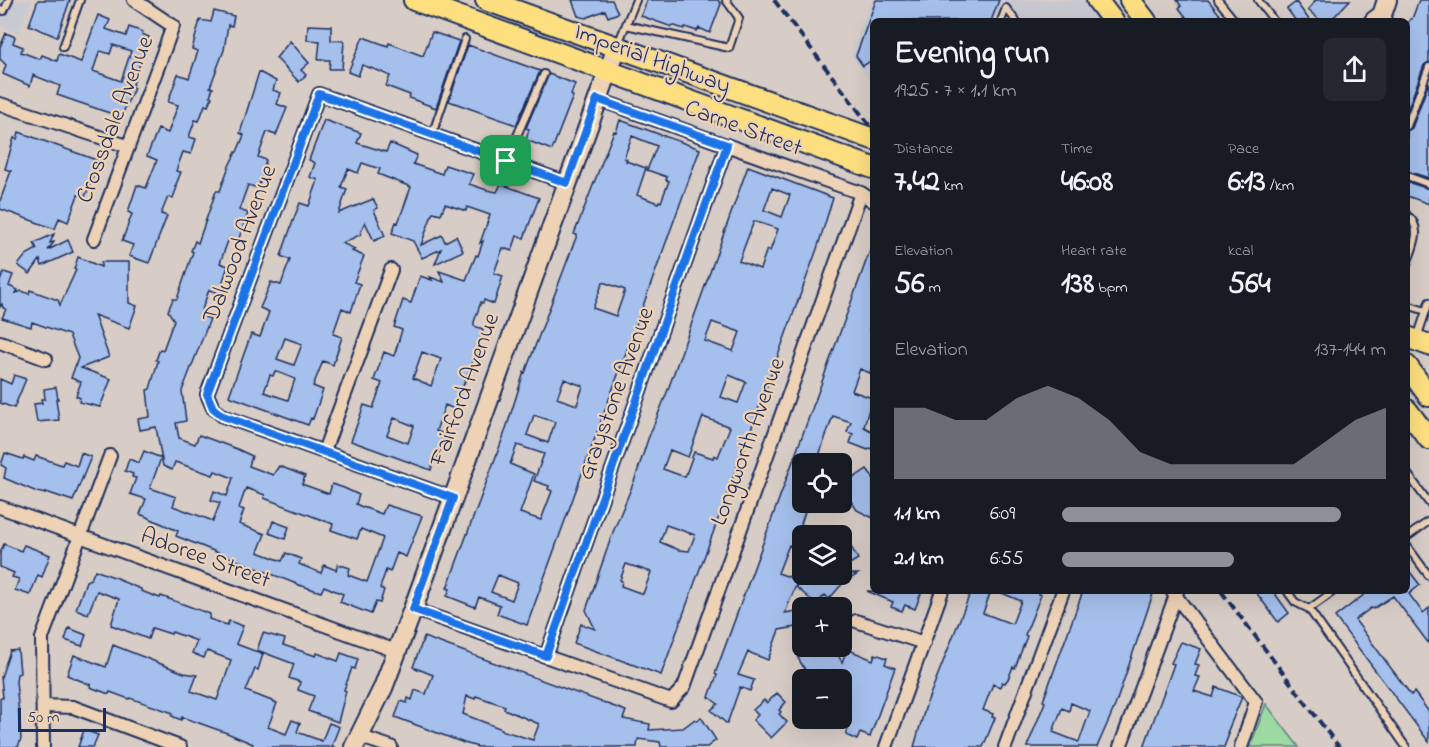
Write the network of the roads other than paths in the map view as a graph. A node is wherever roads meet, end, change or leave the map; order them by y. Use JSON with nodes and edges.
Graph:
{"nodes":[{"id":1,"x":9,"y":0,"type":"edge"},
{"id":2,"x":80,"y":0,"type":"edge"},
{"id":3,"x":134,"y":0,"type":"edge"},
{"id":4,"x":414,"y":0,"type":"edge"},
{"id":5,"x":486,"y":0,"type":"edge"},
{"id":6,"x":636,"y":0,"type":"edge"},
{"id":7,"x":726,"y":0,"type":"edge"},
{"id":8,"x":1009,"y":0,"type":"edge"},
{"id":9,"x":1097,"y":0,"type":"edge"},
{"id":10,"x":1218,"y":0,"type":"edge"},
{"id":11,"x":1258,"y":0,"type":"edge"},
{"id":12,"x":1134,"y":2,"type":"edge"},
{"id":13,"x":440,"y":4,"type":"edge"},
{"id":14,"x":1006,"y":8,"type":"junction"},
{"id":15,"x":0,"y":9,"type":"edge"},
{"id":16,"x":1002,"y":18,"type":"edge"},
{"id":17,"x":1014,"y":18,"type":"edge"},
{"id":18,"x":1111,"y":18,"type":"edge"},
{"id":19,"x":1144,"y":18,"type":"edge"},
{"id":20,"x":1232,"y":18,"type":"edge"},
{"id":21,"x":1272,"y":18,"type":"edge"},
{"id":22,"x":626,"y":25,"type":"junction"},
{"id":23,"x":465,"y":39,"type":"dead end"},
{"id":24,"x":617,"y":46,"type":"junction"},
{"id":25,"x":63,"y":47,"type":"dead end"},
{"id":26,"x":1429,"y":68,"type":"edge"},
{"id":27,"x":608,"y":70,"type":"junction"},
{"id":28,"x":544,"y":74,"type":"dead end"},
{"id":29,"x":597,"y":99,"type":"junction"},
{"id":30,"x":0,"y":106,"type":"edge"},
{"id":31,"x":1410,"y":118,"type":"edge"},
{"id":32,"x":432,"y":135,"type":"junction"},
{"id":33,"x":870,"y":138,"type":"edge"},
{"id":34,"x":727,"y":145,"type":"junction"},
{"id":35,"x":128,"y":146,"type":"junction"},
{"id":36,"x":506,"y":161,"type":"junction"},
{"id":37,"x":870,"y":167,"type":"edge"},
{"id":38,"x":1410,"y":177,"type":"edge"},
{"id":39,"x":567,"y":183,"type":"junction"},
{"id":40,"x":1429,"y":184,"type":"edge"},
{"id":41,"x":861,"y":193,"type":"junction"},
{"id":42,"x":870,"y":199,"type":"edge"},
{"id":43,"x":1410,"y":218,"type":"edge"},
{"id":44,"x":94,"y":239,"type":"dead end"},
{"id":45,"x":1410,"y":254,"type":"edge"},
{"id":46,"x":391,"y":270,"type":"dead end"},
{"id":47,"x":1429,"y":302,"type":"edge"},
{"id":48,"x":1410,"y":306,"type":"edge"},
{"id":49,"x":1426,"y":311,"type":"junction"},
{"id":50,"x":1417,"y":341,"type":"edge"},
{"id":51,"x":0,"y":342,"type":"edge"},
{"id":52,"x":46,"y":359,"type":"dead end"},
{"id":53,"x":1410,"y":366,"type":"edge"},
{"id":54,"x":1410,"y":369,"type":"edge"},
{"id":55,"x":1429,"y":371,"type":"edge"},
{"id":56,"x":1429,"y":396,"type":"edge"},
{"id":57,"x":1410,"y":414,"type":"edge"},
{"id":58,"x":1429,"y":439,"type":"edge"},
{"id":59,"x":324,"y":451,"type":"junction"},
{"id":60,"x":110,"y":456,"type":"dead end"},
{"id":61,"x":1410,"y":477,"type":"edge"},
{"id":62,"x":453,"y":498,"type":"junction"},
{"id":63,"x":1429,"y":502,"type":"edge"},
{"id":64,"x":0,"y":507,"type":"edge"},
{"id":65,"x":1429,"y":521,"type":"edge"},
{"id":66,"x":1410,"y":535,"type":"edge"},
{"id":67,"x":80,"y":536,"type":"junction"},
{"id":68,"x":1410,"y":550,"type":"edge"},
{"id":69,"x":1429,"y":576,"type":"edge"},
{"id":70,"x":941,"y":594,"type":"edge"},
{"id":71,"x":1062,"y":594,"type":"edge"},
{"id":72,"x":1175,"y":594,"type":"edge"},
{"id":73,"x":1176,"y":594,"type":"edge"},
{"id":74,"x":1289,"y":594,"type":"edge"},
{"id":75,"x":1330,"y":594,"type":"edge"},
{"id":76,"x":413,"y":609,"type":"junction"},
{"id":77,"x":1309,"y":609,"type":"junction"},
{"id":78,"x":856,"y":621,"type":"dead end"},
{"id":79,"x":924,"y":643,"type":"junction"},
{"id":80,"x":396,"y":651,"type":"junction"},
{"id":81,"x":546,"y":656,"type":"junction"},
{"id":82,"x":43,"y":706,"type":"junction"},
{"id":83,"x":356,"y":741,"type":"edge"},
{"id":84,"x":44,"y":747,"type":"edge"},
{"id":85,"x":180,"y":747,"type":"edge"},
{"id":86,"x":391,"y":747,"type":"edge"},
{"id":87,"x":886,"y":747,"type":"edge"},
{"id":88,"x":1005,"y":747,"type":"edge"},
{"id":89,"x":1120,"y":747,"type":"edge"},
{"id":90,"x":1241,"y":747,"type":"edge"},
{"id":91,"x":1406,"y":747,"type":"edge"}],
"edges":[{"from":1,"to":15,"type":"lane"},
{"from":2,"to":25,"type":"lane"},
{"from":3,"to":35,"type":"street","name":"Crossdale Avenue"},
{"from":4,"to":13,"type":"main road","name":"Imperial Highway"},
{"from":5,"to":24,"type":"main road","name":"Imperial Highway"},
{"from":6,"to":22,"type":"lane"},
{"from":7,"to":22,"type":"lane"},
{"from":8,"to":14,"type":"lane"},
{"from":9,"to":18,"type":"main road"},
{"from":10,"to":20,"type":"lane"},
{"from":11,"to":21,"type":"lane"},
{"from":12,"to":19,"type":"main road"},
{"from":13,"to":27,"type":"main road","name":"Imperial Highway"},
{"from":14,"to":16,"type":"lane"},
{"from":14,"to":17,"type":"lane"},
{"from":22,"to":24,"type":"lane"},
{"from":23,"to":32,"type":"lane"},
{"from":24,"to":27,"type":"street","name":"Fairford Avenue"},
{"from":24,"to":33,"type":"main road","name":"Imperial Highway"},
{"from":26,"to":31,"type":"lane"},
{"from":27,"to":29,"type":"street","name":"Fairford Avenue"},
{"from":27,"to":37,"type":"main road","name":"Imperial Highway"},
{"from":28,"to":36,"type":"lane"},
{"from":29,"to":34,"type":"street","name":"Carne Street"},
{"from":29,"to":39,"type":"street","name":"Fairford Avenue"},
{"from":30,"to":35,"type":"street"},
{"from":32,"to":36,"type":"street"},
{"from":32,"to":59,"type":"street","name":"Dalwood Avenue"},
{"from":34,"to":41,"type":"street","name":"Carne Street"},
{"from":34,"to":81,"type":"street","name":"Graystone Avenue"},
{"from":35,"to":44,"type":"street","name":"Crossdale Avenue"},
{"from":36,"to":39,"type":"street"},
{"from":38,"to":40,"type":"lane"},
{"from":39,"to":62,"type":"street","name":"Fairford Avenue"},
{"from":41,"to":42,"type":"street","name":"Carne Street"},
{"from":41,"to":81,"type":"street","name":"Longworth Avenue"},
{"from":43,"to":45,"type":"lane"},
{"from":46,"to":59,"type":"street"},
{"from":47,"to":49,"type":"lane"},
{"from":48,"to":49,"type":"lane"},
{"from":49,"to":50,"type":"lane"},
{"from":51,"to":52,"type":"street"},
{"from":53,"to":55,"type":"main road"},
{"from":54,"to":56,"type":"main road"},
{"from":57,"to":58,"type":"main road"},
{"from":59,"to":62,"type":"street"},
{"from":60,"to":67,"type":"street"},
{"from":61,"to":63,"type":"lane"},
{"from":62,"to":76,"type":"street","name":"Fairford Avenue"},
{"from":64,"to":67,"type":"street","name":"Adoree Street"},
{"from":65,"to":66,"type":"lane"},
{"from":67,"to":80,"type":"street","name":"Adoree Street"},
{"from":67,"to":82,"type":"street"},
{"from":68,"to":69,"type":"lane"},
{"from":70,"to":79,"type":"street"},
{"from":71,"to":88,"type":"street"},
{"from":72,"to":89,"type":"street"},
{"from":73,"to":90,"type":"street"},
{"from":74,"to":77,"type":"lane"},
{"from":75,"to":77,"type":"lane"},
{"from":76,"to":80,"type":"street","name":"Fairford Avenue"},
{"from":76,"to":81,"type":"street"},
{"from":77,"to":91,"type":"lane"},
{"from":78,"to":79,"type":"street"},
{"from":79,"to":87,"type":"street"},
{"from":80,"to":83,"type":"street","name":"Fairford Avenue"},
{"from":82,"to":84,"type":"street"},
{"from":82,"to":85,"type":"street"},
{"from":83,"to":86,"type":"street"}]}
